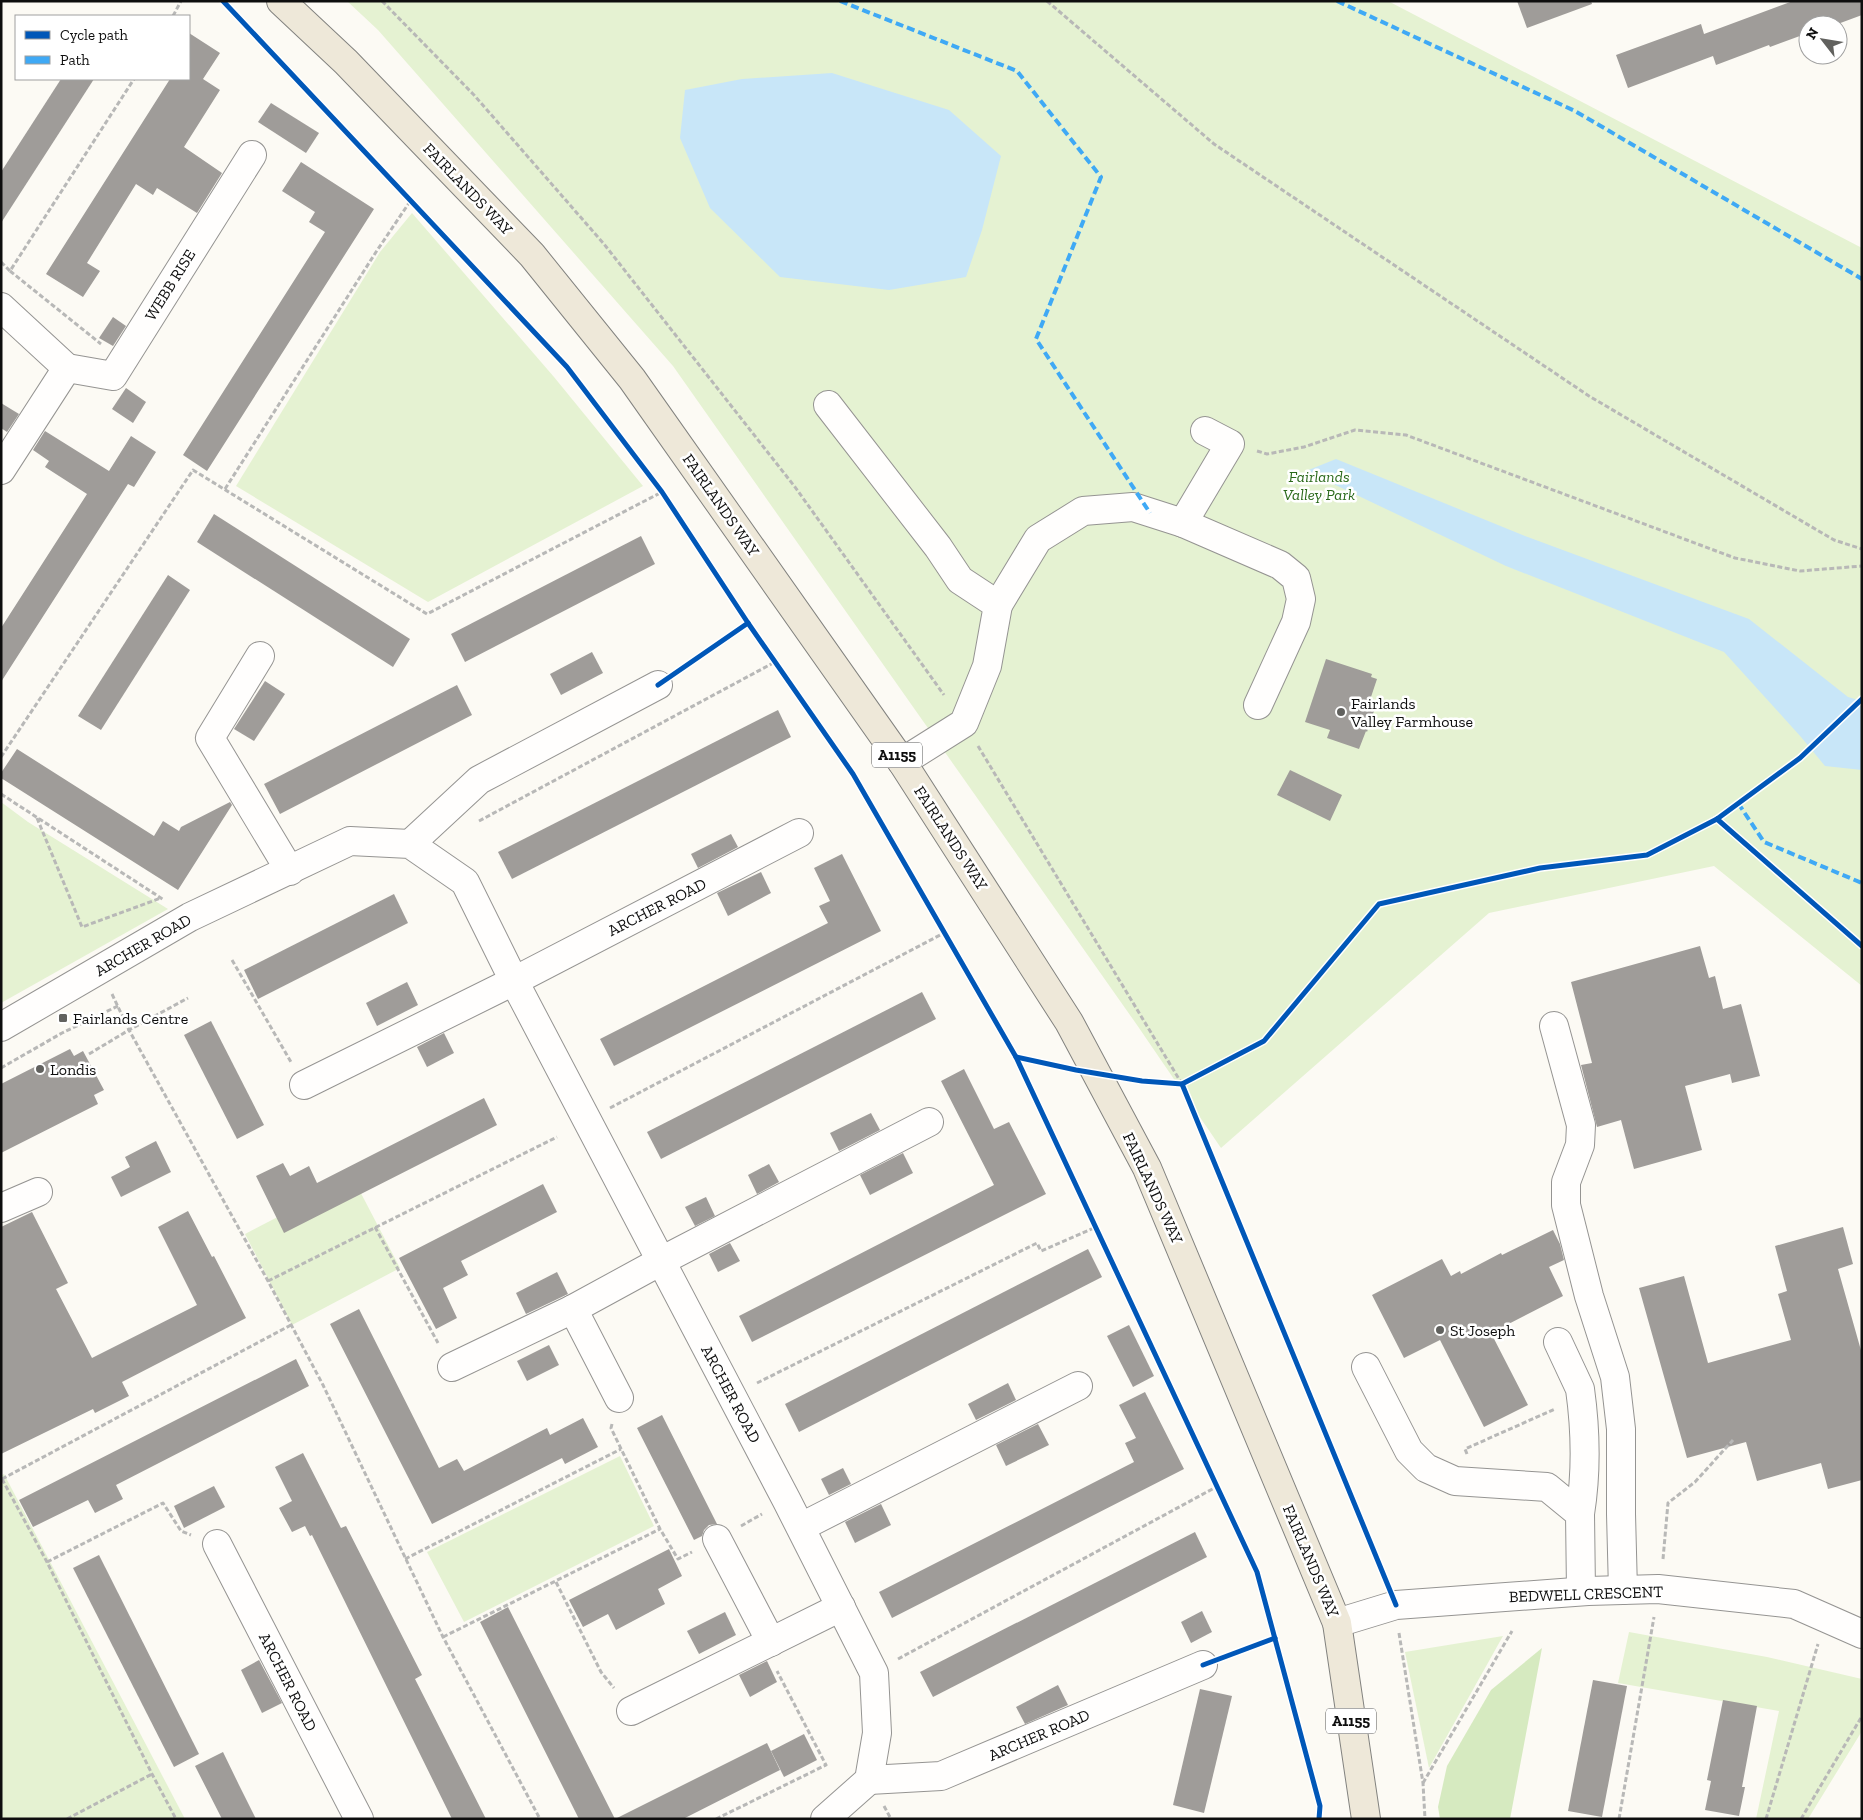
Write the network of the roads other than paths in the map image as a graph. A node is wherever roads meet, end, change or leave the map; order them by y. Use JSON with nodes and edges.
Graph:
{"nodes":[{"id":1,"x":281,"y":1,"type":"edge"},
{"id":2,"x":252,"y":155,"type":"dead end"},
{"id":3,"x":1,"y":307,"type":"edge"},
{"id":4,"x":67,"y":368,"type":"junction"},
{"id":5,"x":828,"y":405,"type":"dead end"},
{"id":6,"x":1205,"y":431,"type":"dead end"},
{"id":7,"x":1,"y":470,"type":"edge"},
{"id":8,"x":1183,"y":523,"type":"junction"},
{"id":9,"x":998,"y":605,"type":"junction"},
{"id":10,"x":260,"y":656,"type":"dead end"},
{"id":11,"x":658,"y":685,"type":"dead end"},
{"id":12,"x":1258,"y":705,"type":"dead end"},
{"id":13,"x":902,"y":762,"type":"junction"},
{"id":14,"x":799,"y":833,"type":"dead end"},
{"id":15,"x":410,"y":844,"type":"junction"},
{"id":16,"x":290,"y":871,"type":"junction"},
{"id":17,"x":514,"y":980,"type":"junction"},
{"id":18,"x":1554,"y":1026,"type":"dead end"},
{"id":19,"x":1,"y":1027,"type":"edge"},
{"id":20,"x":304,"y":1085,"type":"road end"},
{"id":21,"x":930,"y":1122,"type":"dead end"},
{"id":22,"x":38,"y":1192,"type":"dead end"},
{"id":23,"x":1,"y":1208,"type":"edge"},
{"id":24,"x":661,"y":1261,"type":"junction"},
{"id":25,"x":573,"y":1309,"type":"junction"},
{"id":26,"x":1558,"y":1342,"type":"dead end"},
{"id":27,"x":452,"y":1367,"type":"road end"},
{"id":28,"x":1366,"y":1367,"type":"dead end"},
{"id":29,"x":1078,"y":1386,"type":"dead end"},
{"id":30,"x":619,"y":1398,"type":"road end"},
{"id":31,"x":1580,"y":1514,"type":"junction"},
{"id":32,"x":801,"y":1527,"type":"junction"},
{"id":33,"x":717,"y":1539,"type":"road end"},
{"id":34,"x":217,"y":1544,"type":"road end"},
{"id":35,"x":1623,"y":1590,"type":"junction"},
{"id":36,"x":1581,"y":1591,"type":"junction"},
{"id":37,"x":841,"y":1607,"type":"junction"},
{"id":38,"x":1337,"y":1623,"type":"junction"},
{"id":39,"x":1862,"y":1634,"type":"edge"},
{"id":40,"x":768,"y":1644,"type":"junction"},
{"id":41,"x":1203,"y":1665,"type":"dead end"},
{"id":42,"x":631,"y":1711,"type":"road end"},
{"id":43,"x":869,"y":1780,"type":"junction"},
{"id":44,"x":359,"y":1819,"type":"edge"},
{"id":45,"x":826,"y":1819,"type":"edge"},
{"id":46,"x":1366,"y":1819,"type":"edge"}],
"edges":[{"from":1,"to":13,"type":"main road","name":"FAIRLANDS WAY","number":"A1155"},
{"from":2,"to":4,"type":"street","name":"WEBB RISE"},
{"from":3,"to":4,"type":"street"},
{"from":4,"to":7,"type":"street"},
{"from":5,"to":9,"type":"street"},
{"from":6,"to":8,"type":"street"},
{"from":8,"to":9,"type":"street"},
{"from":8,"to":12,"type":"street"},
{"from":9,"to":13,"type":"street"},
{"from":10,"to":16,"type":"street"},
{"from":11,"to":15,"type":"street"},
{"from":13,"to":38,"type":"main road","name":"FAIRLANDS WAY","number":"A1155"},
{"from":14,"to":17,"type":"street","name":"ARCHER ROAD"},
{"from":15,"to":16,"type":"street","name":"ARCHER ROAD"},
{"from":15,"to":17,"type":"street","name":"ARCHER ROAD"},
{"from":16,"to":19,"type":"street","name":"ARCHER ROAD"},
{"from":17,"to":20,"type":"street","name":"ARCHER ROAD"},
{"from":17,"to":24,"type":"street","name":"ARCHER ROAD"},
{"from":18,"to":35,"type":"street"},
{"from":21,"to":24,"type":"street"},
{"from":22,"to":23,"type":"street"},
{"from":24,"to":25,"type":"street"},
{"from":24,"to":32,"type":"street","name":"ARCHER ROAD"},
{"from":25,"to":27,"type":"street"},
{"from":25,"to":30,"type":"street"},
{"from":26,"to":31,"type":"street"},
{"from":28,"to":31,"type":"street"},
{"from":29,"to":32,"type":"street"},
{"from":31,"to":36,"type":"street"},
{"from":32,"to":37,"type":"street","name":"ARCHER ROAD"},
{"from":33,"to":40,"type":"street"},
{"from":34,"to":44,"type":"street","name":"ARCHER ROAD"},
{"from":35,"to":36,"type":"street","name":"BEDWELL CRESCENT"},
{"from":35,"to":39,"type":"street","name":"BEDWELL CRESCENT"},
{"from":36,"to":38,"type":"street","name":"BEDWELL CRESCENT"},
{"from":37,"to":40,"type":"street"},
{"from":37,"to":43,"type":"street","name":"ARCHER ROAD"},
{"from":38,"to":46,"type":"main road","name":"FAIRLANDS WAY","number":"A1155"},
{"from":40,"to":42,"type":"street"},
{"from":41,"to":43,"type":"street","name":"ARCHER ROAD"},
{"from":43,"to":45,"type":"street"}]}
